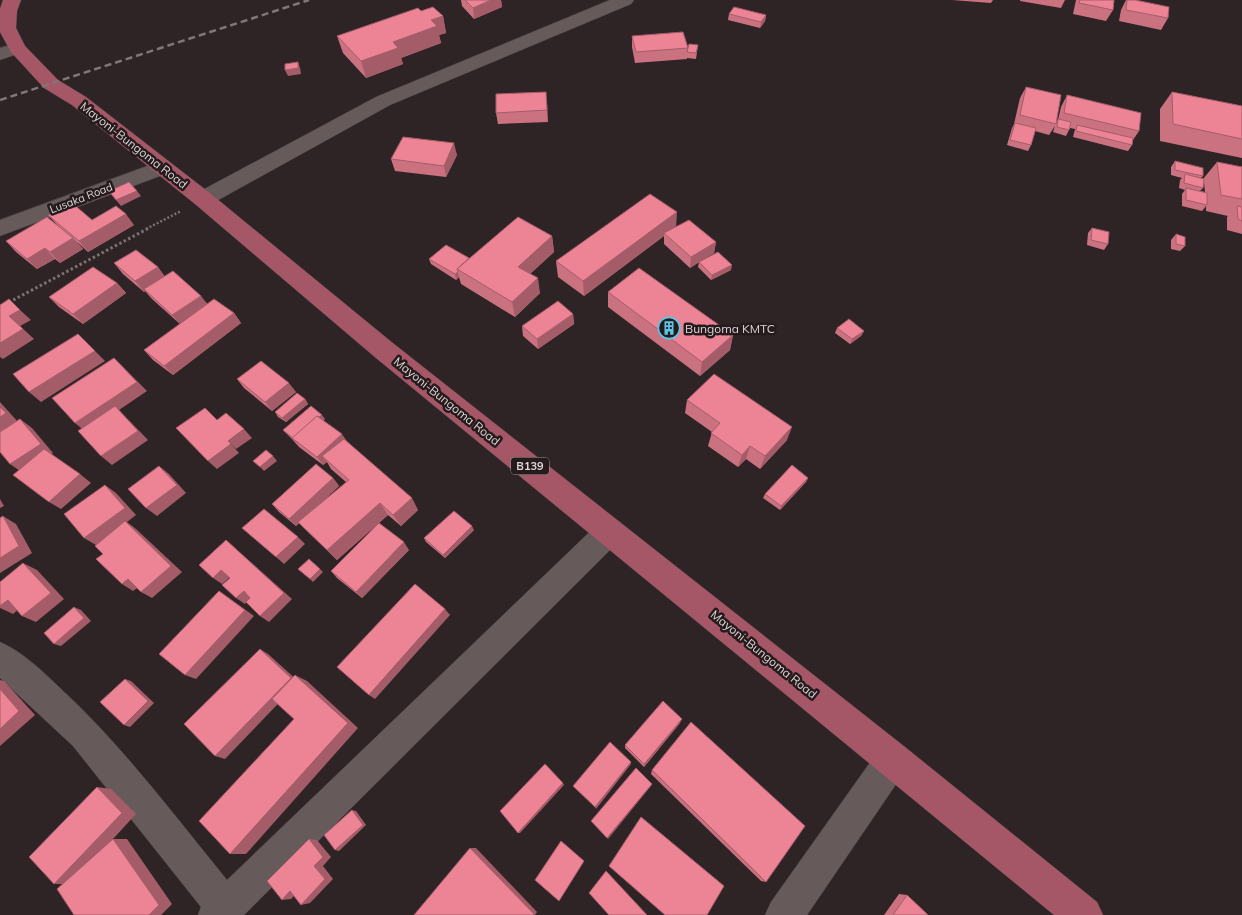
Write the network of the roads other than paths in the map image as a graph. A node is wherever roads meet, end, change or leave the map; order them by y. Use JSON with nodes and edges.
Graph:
{"nodes":[{"id":1,"x":12,"y":0,"type":"edge"},
{"id":2,"x":625,"y":0,"type":"edge"},
{"id":3,"x":8,"y":51,"type":"edge"},
{"id":4,"x":161,"y":168,"type":"junction"},
{"id":5,"x":203,"y":199,"type":"junction"},
{"id":6,"x":0,"y":228,"type":"edge"},
{"id":7,"x":610,"y":531,"type":"junction"},
{"id":8,"x":0,"y":658,"type":"edge"},
{"id":9,"x":893,"y":759,"type":"junction"},
{"id":10,"x":221,"y":911,"type":"edge"},
{"id":11,"x":784,"y":915,"type":"edge"},
{"id":12,"x":1084,"y":915,"type":"edge"}],
"edges":[{"from":1,"to":3,"type":"main road","name":"Mayoni-Bungoma Road","number":"B139"},
{"from":2,"to":5,"type":"street"},
{"from":3,"to":4,"type":"main road","name":"Mayoni-Bungoma Road","number":"B139"},
{"from":4,"to":5,"type":"main road","name":"Mayoni-Bungoma Road","number":"B139"},
{"from":4,"to":6,"type":"street","name":"Lusaka Road"},
{"from":5,"to":7,"type":"main road","name":"Mayoni-Bungoma Road","number":"B139"},
{"from":7,"to":9,"type":"main road","name":"Mayoni-Bungoma Road","number":"B139"},
{"from":7,"to":10,"type":"street"},
{"from":8,"to":10,"type":"street"},
{"from":9,"to":11,"type":"street"},
{"from":9,"to":12,"type":"main road","name":"Mayoni-Bungoma Road","number":"B139"}]}
